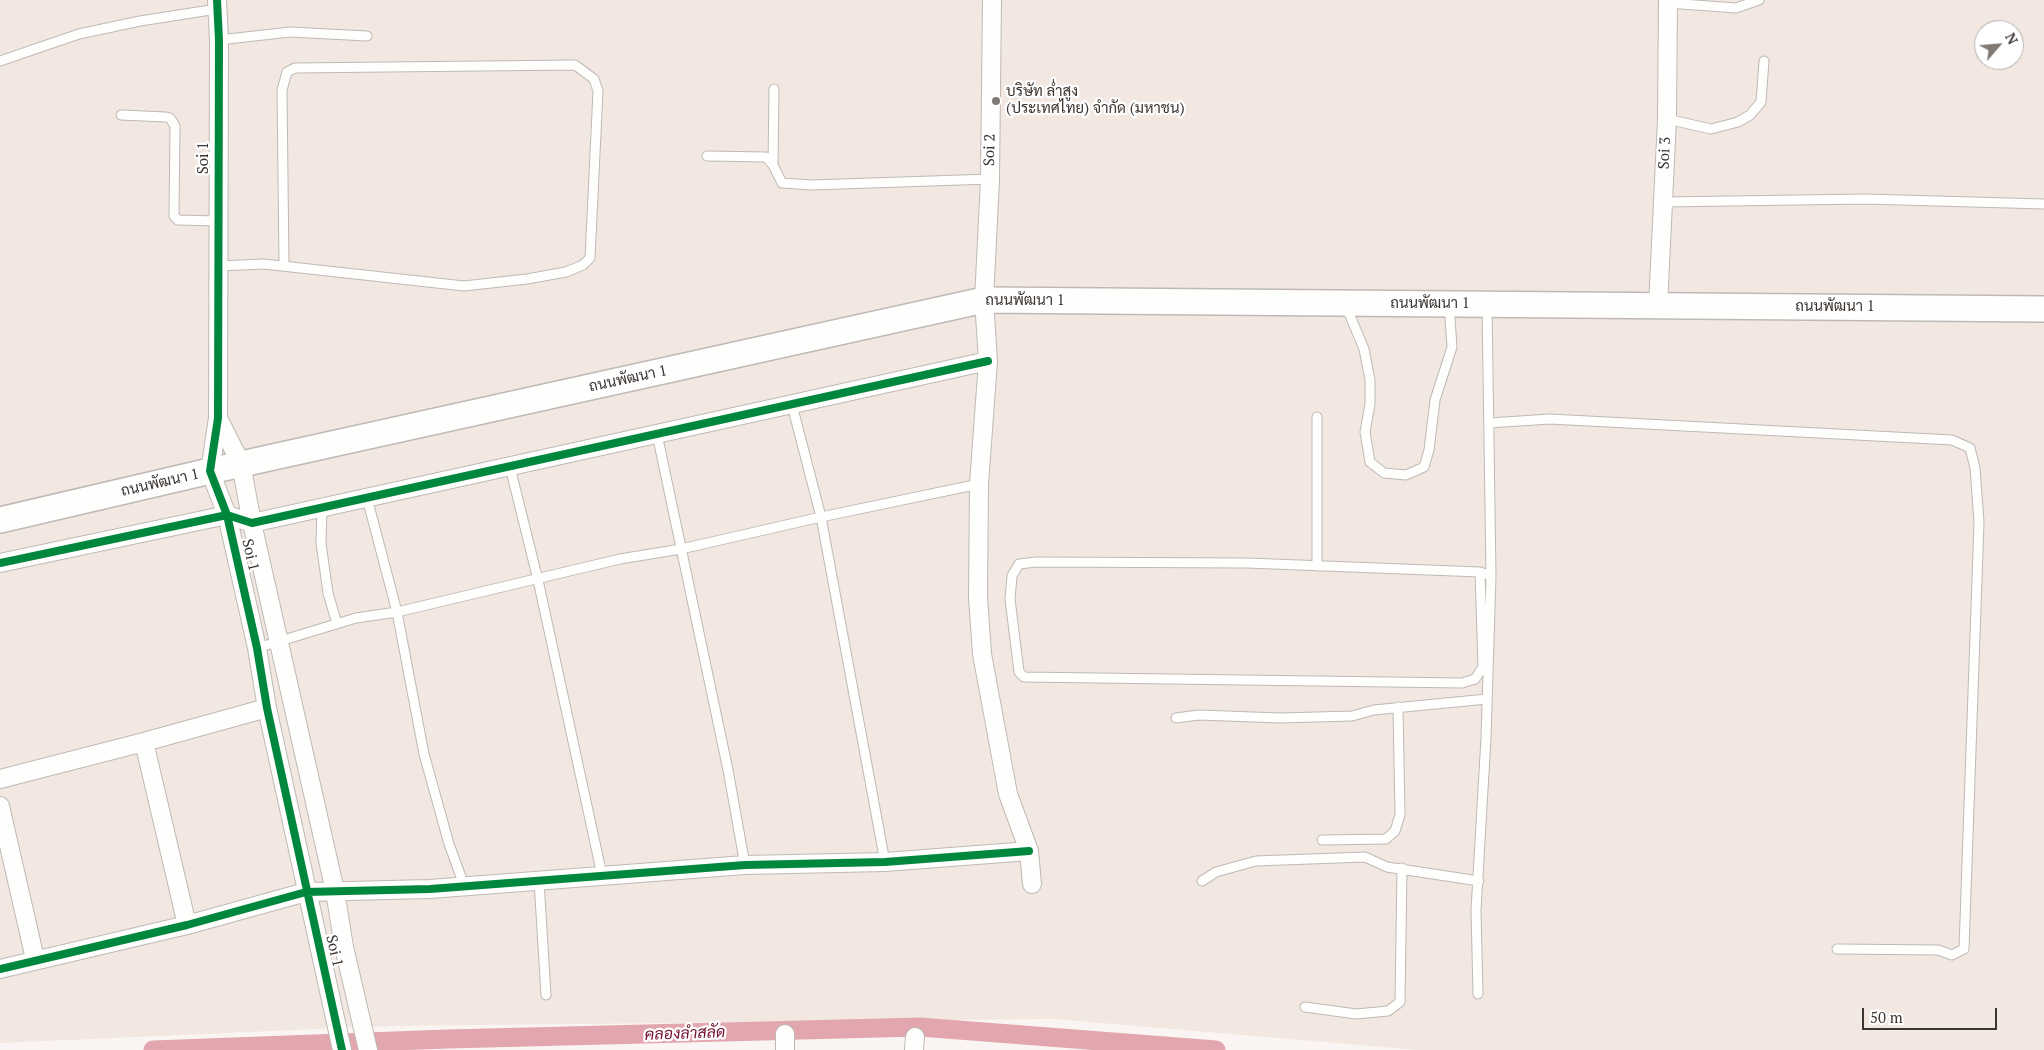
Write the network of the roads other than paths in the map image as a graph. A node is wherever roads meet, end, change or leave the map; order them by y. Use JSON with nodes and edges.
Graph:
{"nodes":[{"id":1,"x":992,"y":0,"type":"edge"},
{"id":2,"x":1759,"y":0,"type":"edge"},
{"id":3,"x":1668,"y":1,"type":"edge"},
{"id":4,"x":217,"y":5,"type":"edge"},
{"id":5,"x":367,"y":36,"type":"dead end"},
{"id":6,"x":219,"y":40,"type":"junction"},
{"id":7,"x":0,"y":61,"type":"edge"},
{"id":8,"x":1764,"y":61,"type":"dead end"},
{"id":9,"x":774,"y":89,"type":"dead end"},
{"id":10,"x":122,"y":115,"type":"dead end"},
{"id":11,"x":1667,"y":119,"type":"junction"},
{"id":12,"x":707,"y":156,"type":"dead end"},
{"id":13,"x":773,"y":165,"type":"junction"},
{"id":14,"x":990,"y":179,"type":"junction"},
{"id":15,"x":1663,"y":202,"type":"junction"},
{"id":16,"x":2044,"y":204,"type":"edge"},
{"id":17,"x":217,"y":221,"type":"junction"},
{"id":18,"x":217,"y":266,"type":"junction"},
{"id":19,"x":284,"y":266,"type":"junction"},
{"id":20,"x":984,"y":300,"type":"junction"},
{"id":21,"x":1345,"y":303,"type":"junction"},
{"id":22,"x":1449,"y":304,"type":"junction"},
{"id":23,"x":1487,"y":304,"type":"junction"},
{"id":24,"x":1658,"y":306,"type":"junction"},
{"id":25,"x":2044,"y":309,"type":"edge"},
{"id":26,"x":988,"y":361,"type":"junction"},
{"id":27,"x":792,"y":405,"type":"junction"},
{"id":28,"x":1316,"y":417,"type":"dead end"},
{"id":29,"x":218,"y":418,"type":"junction"},
{"id":30,"x":1489,"y":423,"type":"junction"},
{"id":31,"x":657,"y":434,"type":"junction"},
{"id":32,"x":241,"y":464,"type":"junction"},
{"id":33,"x":510,"y":467,"type":"junction"},
{"id":34,"x":210,"y":471,"type":"junction"},
{"id":35,"x":979,"y":484,"type":"junction"},
{"id":36,"x":368,"y":498,"type":"junction"},
{"id":37,"x":322,"y":508,"type":"junction"},
{"id":38,"x":227,"y":515,"type":"junction"},
{"id":39,"x":821,"y":517,"type":"junction"},
{"id":40,"x":0,"y":520,"type":"edge"},
{"id":41,"x":252,"y":523,"type":"junction"},
{"id":42,"x":681,"y":549,"type":"junction"},
{"id":43,"x":0,"y":563,"type":"edge"},
{"id":44,"x":1317,"y":566,"type":"junction"},
{"id":45,"x":1480,"y":572,"type":"junction"},
{"id":46,"x":1490,"y":576,"type":"junction"},
{"id":47,"x":538,"y":580,"type":"junction"},
{"id":48,"x":397,"y":612,"type":"junction"},
{"id":49,"x":337,"y":624,"type":"junction"},
{"id":50,"x":279,"y":642,"type":"junction"},
{"id":51,"x":257,"y":648,"type":"junction"},
{"id":52,"x":1486,"y":699,"type":"junction"},
{"id":53,"x":1398,"y":707,"type":"junction"},
{"id":54,"x":267,"y":708,"type":"junction"},
{"id":55,"x":1176,"y":718,"type":"dead end"},
{"id":56,"x":144,"y":742,"type":"junction"},
{"id":57,"x":0,"y":779,"type":"edge"},
{"id":58,"x":0,"y":806,"type":"edge"},
{"id":59,"x":1322,"y":840,"type":"dead end"},
{"id":60,"x":1029,"y":851,"type":"junction"},
{"id":61,"x":885,"y":862,"type":"junction"},
{"id":62,"x":745,"y":865,"type":"junction"},
{"id":63,"x":1402,"y":868,"type":"junction"},
{"id":64,"x":602,"y":875,"type":"junction"},
{"id":65,"x":1202,"y":880,"type":"dead end"},
{"id":66,"x":540,"y":881,"type":"junction"},
{"id":67,"x":1479,"y":881,"type":"junction"},
{"id":68,"x":1032,"y":884,"type":"dead end"},
{"id":69,"x":464,"y":885,"type":"junction"},
{"id":70,"x":306,"y":892,"type":"junction"},
{"id":71,"x":335,"y":892,"type":"junction"},
{"id":72,"x":187,"y":925,"type":"junction"},
{"id":73,"x":1837,"y":949,"type":"dead end"},
{"id":74,"x":35,"y":959,"type":"junction"},
{"id":75,"x":0,"y":969,"type":"edge"},
{"id":76,"x":1478,"y":994,"type":"dead end"},
{"id":77,"x":546,"y":995,"type":"dead end"},
{"id":78,"x":1305,"y":1007,"type":"dead end"},
{"id":79,"x":342,"y":1050,"type":"edge"},
{"id":80,"x":368,"y":1050,"type":"edge"}],
"edges":[{"from":1,"to":14,"type":"street","name":"Soi 2"},
{"from":2,"to":3,"type":"lane"},
{"from":3,"to":11,"type":"street","name":"Soi 3"},
{"from":4,"to":6,"type":"street","name":"Soi 1"},
{"from":4,"to":7,"type":"lane"},
{"from":5,"to":6,"type":"lane"},
{"from":6,"to":17,"type":"street","name":"Soi 1"},
{"from":8,"to":11,"type":"lane"},
{"from":9,"to":13,"type":"lane"},
{"from":10,"to":17,"type":"lane"},
{"from":11,"to":15,"type":"street","name":"Soi 3"},
{"from":12,"to":13,"type":"lane"},
{"from":13,"to":14,"type":"lane"},
{"from":14,"to":20,"type":"street","name":"Soi 2"},
{"from":15,"to":16,"type":"lane"},
{"from":15,"to":24,"type":"street","name":"Soi 3"},
{"from":17,"to":18,"type":"street","name":"Soi 1"},
{"from":18,"to":19,"type":"lane"},
{"from":18,"to":29,"type":"street","name":"Soi 1"},
{"from":19,"to":19,"type":"lane"},
{"from":20,"to":21,"type":"main road","name":"ถนนพัฒนา 1"},
{"from":20,"to":26,"type":"street","name":"Soi 2"},
{"from":20,"to":32,"type":"main road","name":"ถนนพัฒนา 1"},
{"from":21,"to":22,"type":"main road","name":"ถนนพัฒนา 1"},
{"from":21,"to":22,"type":"lane"},
{"from":22,"to":23,"type":"main road","name":"ถนนพัฒนา 1"},
{"from":23,"to":24,"type":"main road","name":"ถนนพัฒนา 1"},
{"from":23,"to":30,"type":"lane"},
{"from":24,"to":25,"type":"main road","name":"ถนนพัฒนา 1"},
{"from":26,"to":27,"type":"street"},
{"from":26,"to":35,"type":"street","name":"Soi 2"},
{"from":27,"to":31,"type":"street"},
{"from":27,"to":39,"type":"lane"},
{"from":28,"to":44,"type":"lane"},
{"from":29,"to":32,"type":"street","name":"Soi 1"},
{"from":29,"to":34,"type":"street","name":"Soi 1"},
{"from":30,"to":46,"type":"lane"},
{"from":30,"to":73,"type":"lane"},
{"from":31,"to":33,"type":"street"},
{"from":31,"to":42,"type":"lane"},
{"from":32,"to":34,"type":"main road","name":"ถนนพัฒนา 1"},
{"from":32,"to":41,"type":"street","name":"Soi 1"},
{"from":33,"to":36,"type":"street"},
{"from":33,"to":47,"type":"lane"},
{"from":34,"to":38,"type":"street","name":"Soi 1"},
{"from":34,"to":40,"type":"main road","name":"ถนนพัฒนา 1"},
{"from":35,"to":39,"type":"lane"},
{"from":35,"to":60,"type":"street","name":"Soi 2"},
{"from":36,"to":37,"type":"street"},
{"from":36,"to":48,"type":"lane"},
{"from":37,"to":41,"type":"street"},
{"from":37,"to":49,"type":"lane"},
{"from":38,"to":41,"type":"street"},
{"from":38,"to":43,"type":"street"},
{"from":38,"to":51,"type":"street","name":"Soi 1"},
{"from":39,"to":42,"type":"lane"},
{"from":39,"to":61,"type":"lane"},
{"from":41,"to":50,"type":"street","name":"Soi 1"},
{"from":42,"to":47,"type":"lane"},
{"from":42,"to":62,"type":"lane"},
{"from":44,"to":45,"type":"lane"},
{"from":44,"to":45,"type":"lane"},
{"from":45,"to":46,"type":"lane"},
{"from":46,"to":52,"type":"lane"},
{"from":47,"to":48,"type":"lane"},
{"from":47,"to":64,"type":"lane"},
{"from":48,"to":49,"type":"lane"},
{"from":48,"to":69,"type":"lane"},
{"from":49,"to":50,"type":"lane"},
{"from":50,"to":51,"type":"lane"},
{"from":50,"to":71,"type":"street","name":"Soi 1"},
{"from":51,"to":54,"type":"street","name":"Soi 1"},
{"from":52,"to":53,"type":"lane"},
{"from":52,"to":67,"type":"lane"},
{"from":53,"to":55,"type":"lane"},
{"from":53,"to":59,"type":"lane"},
{"from":54,"to":56,"type":"street"},
{"from":54,"to":70,"type":"street","name":"Soi 1"},
{"from":56,"to":57,"type":"street"},
{"from":56,"to":72,"type":"street"},
{"from":58,"to":74,"type":"street"},
{"from":60,"to":61,"type":"street"},
{"from":60,"to":68,"type":"street","name":"Soi 2"},
{"from":61,"to":62,"type":"street"},
{"from":62,"to":64,"type":"street"},
{"from":63,"to":65,"type":"lane"},
{"from":63,"to":67,"type":"lane"},
{"from":63,"to":78,"type":"lane"},
{"from":64,"to":66,"type":"street"},
{"from":66,"to":69,"type":"street"},
{"from":66,"to":77,"type":"lane"},
{"from":67,"to":76,"type":"lane"},
{"from":69,"to":71,"type":"street"},
{"from":70,"to":71,"type":"street"},
{"from":70,"to":72,"type":"street"},
{"from":70,"to":79,"type":"street","name":"Soi 1"},
{"from":71,"to":80,"type":"street","name":"Soi 1"},
{"from":72,"to":74,"type":"street"},
{"from":74,"to":75,"type":"street"}]}
